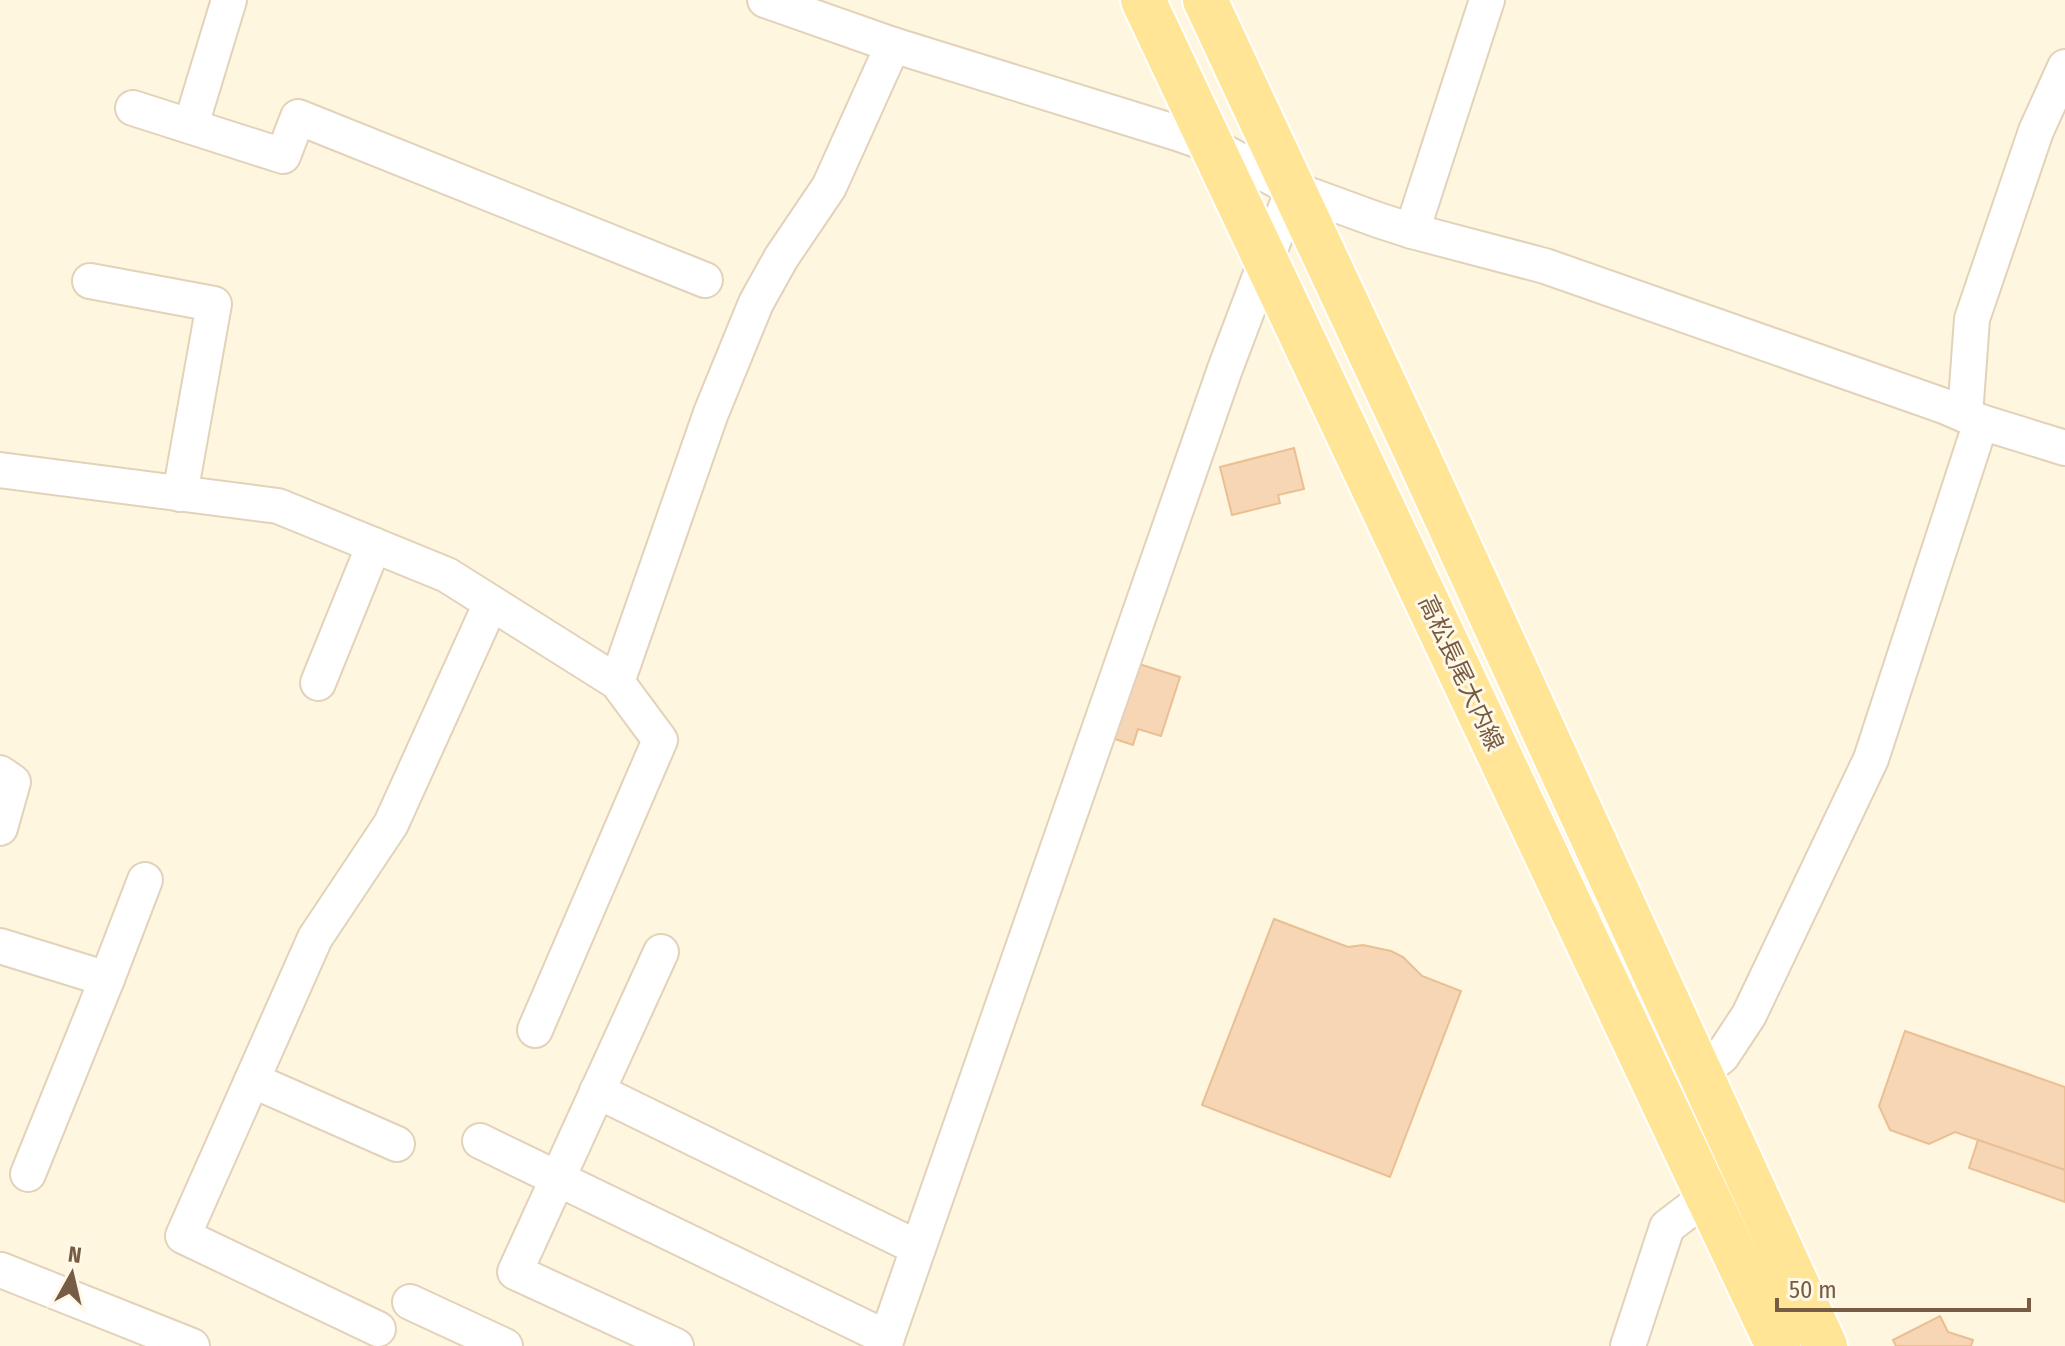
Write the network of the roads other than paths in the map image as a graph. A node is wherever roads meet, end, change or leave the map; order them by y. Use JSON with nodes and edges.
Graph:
{"nodes":[{"id":1,"x":229,"y":0,"type":"edge"},
{"id":2,"x":765,"y":0,"type":"edge"},
{"id":3,"x":1143,"y":0,"type":"edge"},
{"id":4,"x":1205,"y":0,"type":"edge"},
{"id":5,"x":1487,"y":0,"type":"edge"},
{"id":6,"x":893,"y":45,"type":"junction"},
{"id":7,"x":2065,"y":67,"type":"edge"},
{"id":8,"x":133,"y":108,"type":"dead end"},
{"id":9,"x":191,"y":125,"type":"junction"},
{"id":10,"x":1211,"y":145,"type":"junction"},
{"id":11,"x":1293,"y":189,"type":"junction"},
{"id":12,"x":1412,"y":231,"type":"junction"},
{"id":13,"x":1265,"y":261,"type":"junction"},
{"id":14,"x":705,"y":280,"type":"dead end"},
{"id":15,"x":90,"y":281,"type":"dead end"},
{"id":16,"x":1973,"y":418,"type":"junction"},
{"id":17,"x":2065,"y":448,"type":"edge"},
{"id":18,"x":0,"y":470,"type":"edge"},
{"id":19,"x":180,"y":494,"type":"junction"},
{"id":20,"x":374,"y":545,"type":"junction"},
{"id":21,"x":491,"y":603,"type":"junction"},
{"id":22,"x":617,"y":682,"type":"junction"},
{"id":23,"x":318,"y":683,"type":"dead end"},
{"id":24,"x":0,"y":773,"type":"edge"},
{"id":25,"x":0,"y":828,"type":"edge"},
{"id":26,"x":145,"y":880,"type":"dead end"},
{"id":27,"x":0,"y":946,"type":"edge"},
{"id":28,"x":661,"y":952,"type":"dead end"},
{"id":29,"x":107,"y":979,"type":"junction"},
{"id":30,"x":535,"y":1030,"type":"dead end"},
{"id":31,"x":1700,"y":1073,"type":"junction"},
{"id":32,"x":252,"y":1080,"type":"junction"},
{"id":33,"x":597,"y":1091,"type":"junction"},
{"id":34,"x":1658,"y":1092,"type":"junction"},
{"id":35,"x":480,"y":1141,"type":"dead end"},
{"id":36,"x":397,"y":1144,"type":"dead end"},
{"id":37,"x":1743,"y":1169,"type":"junction"},
{"id":38,"x":28,"y":1174,"type":"dead end"},
{"id":39,"x":558,"y":1178,"type":"junction"},
{"id":40,"x":1708,"y":1196,"type":"junction"},
{"id":41,"x":918,"y":1248,"type":"junction"},
{"id":42,"x":1,"y":1270,"type":"edge"},
{"id":43,"x":410,"y":1302,"type":"dead end"},
{"id":44,"x":378,"y":1329,"type":"dead end"},
{"id":45,"x":148,"y":1338,"type":"edge"},
{"id":46,"x":885,"y":1342,"type":"edge"},
{"id":47,"x":192,"y":1346,"type":"edge"},
{"id":48,"x":505,"y":1346,"type":"edge"},
{"id":49,"x":676,"y":1346,"type":"edge"},
{"id":50,"x":1628,"y":1346,"type":"edge"},
{"id":51,"x":1778,"y":1346,"type":"edge"},
{"id":52,"x":1825,"y":1346,"type":"edge"}],
"edges":[{"from":1,"to":9,"type":"street"},
{"from":2,"to":6,"type":"street"},
{"from":3,"to":10,"type":"main road","name":"高松長尾大内線"},
{"from":4,"to":11,"type":"main road"},
{"from":5,"to":12,"type":"street"},
{"from":6,"to":10,"type":"street"},
{"from":6,"to":22,"type":"street"},
{"from":7,"to":16,"type":"street"},
{"from":8,"to":9,"type":"street"},
{"from":9,"to":14,"type":"street"},
{"from":10,"to":11,"type":"street"},
{"from":10,"to":13,"type":"main road","name":"高松長尾大内線"},
{"from":11,"to":12,"type":"street"},
{"from":11,"to":13,"type":"street"},
{"from":11,"to":31,"type":"main road"},
{"from":12,"to":16,"type":"street"},
{"from":13,"to":34,"type":"main road","name":"高松長尾大内線"},
{"from":13,"to":41,"type":"street"},
{"from":15,"to":19,"type":"street"},
{"from":16,"to":17,"type":"street"},
{"from":16,"to":31,"type":"street"},
{"from":18,"to":19,"type":"street"},
{"from":19,"to":20,"type":"street"},
{"from":20,"to":21,"type":"street"},
{"from":20,"to":23,"type":"street"},
{"from":21,"to":22,"type":"street"},
{"from":21,"to":32,"type":"street"},
{"from":22,"to":30,"type":"street"},
{"from":24,"to":25,"type":"street"},
{"from":26,"to":29,"type":"street"},
{"from":27,"to":29,"type":"street"},
{"from":28,"to":33,"type":"street"},
{"from":29,"to":38,"type":"street"},
{"from":31,"to":34,"type":"street"},
{"from":31,"to":37,"type":"main road"},
{"from":32,"to":36,"type":"street"},
{"from":32,"to":44,"type":"street"},
{"from":33,"to":39,"type":"street"},
{"from":33,"to":41,"type":"street"},
{"from":34,"to":40,"type":"main road","name":"高松長尾大内線"},
{"from":35,"to":39,"type":"street"},
{"from":37,"to":40,"type":"street"},
{"from":37,"to":52,"type":"main road"},
{"from":39,"to":46,"type":"street"},
{"from":39,"to":49,"type":"street"},
{"from":40,"to":50,"type":"street"},
{"from":40,"to":51,"type":"main road","name":"高松長尾大内線"},
{"from":41,"to":46,"type":"street"},
{"from":42,"to":45,"type":"street"},
{"from":43,"to":48,"type":"street"},
{"from":45,"to":47,"type":"street"}]}
